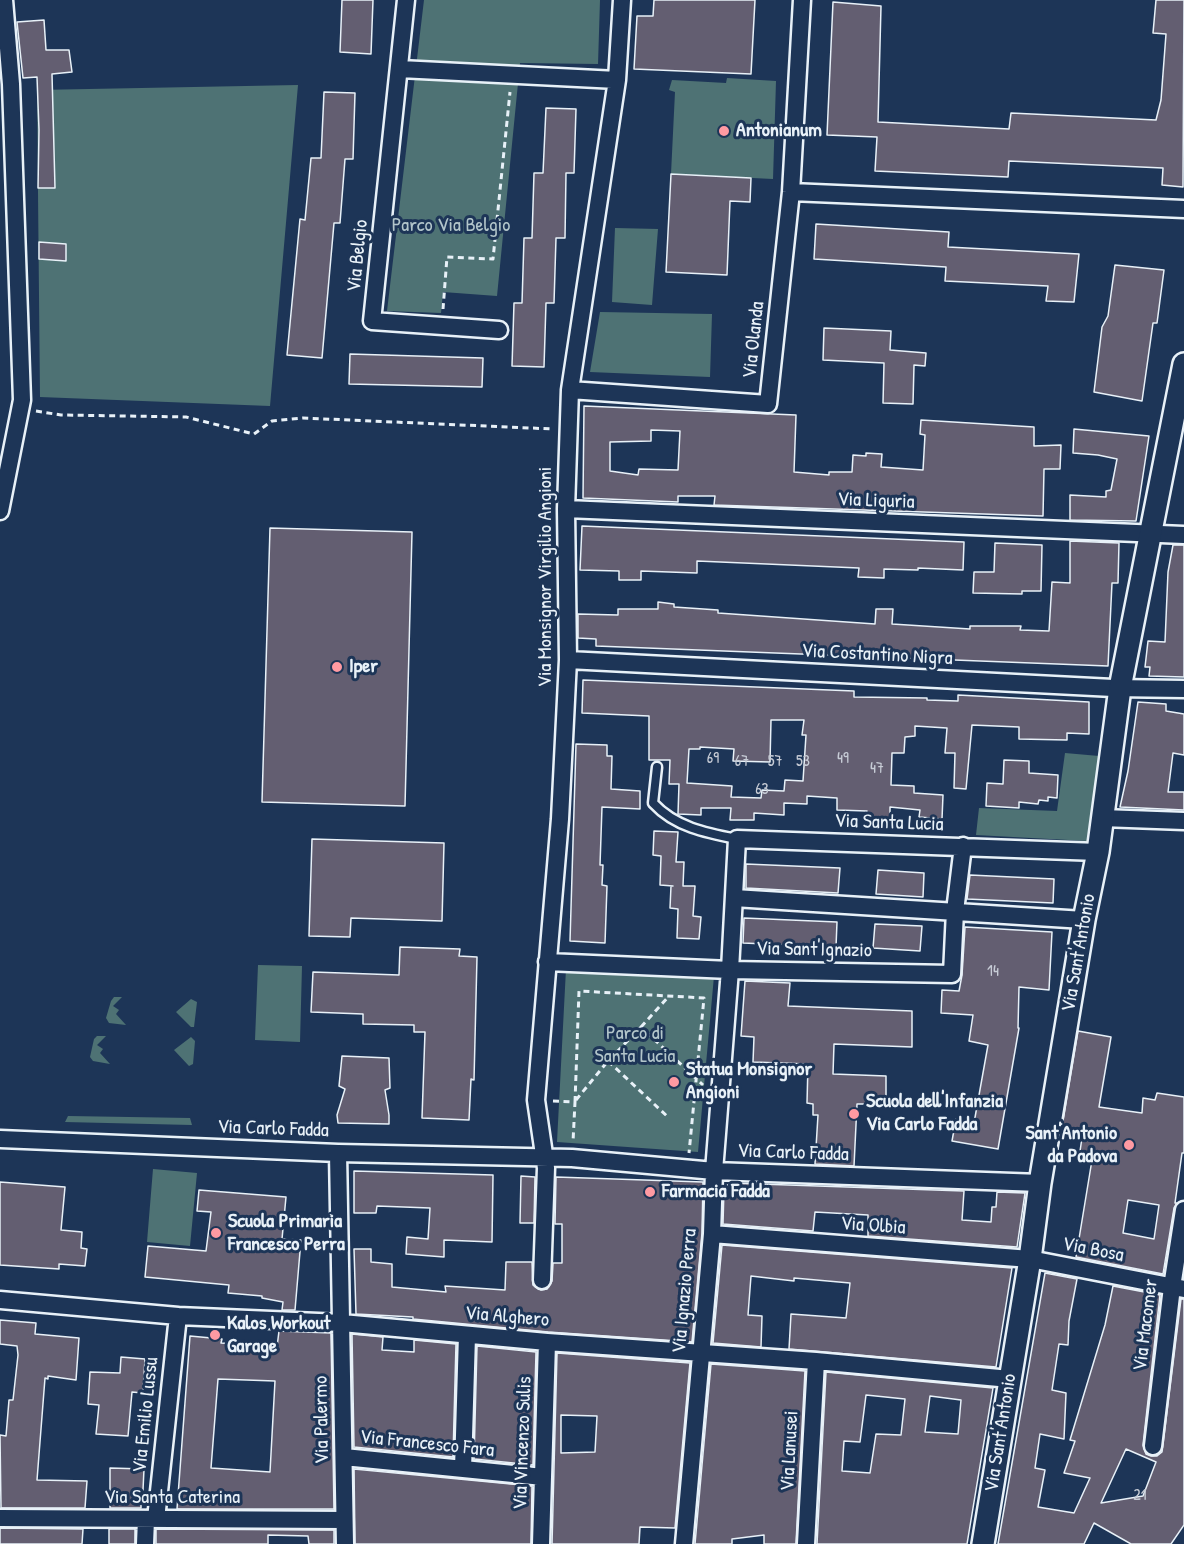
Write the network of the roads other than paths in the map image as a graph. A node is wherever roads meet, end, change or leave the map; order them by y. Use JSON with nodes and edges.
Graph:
{"nodes":[{"id":1,"x":4,"y":0,"type":"edge"},
{"id":2,"x":406,"y":0,"type":"edge"},
{"id":3,"x":622,"y":0,"type":"edge"},
{"id":4,"x":802,"y":0,"type":"edge"},
{"id":5,"x":400,"y":69,"type":"junction"},
{"id":6,"x":617,"y":80,"type":"junction"},
{"id":7,"x":791,"y":192,"type":"junction"},
{"id":8,"x":1184,"y":209,"type":"edge"},
{"id":9,"x":499,"y":330,"type":"dead end"},
{"id":10,"x":1183,"y":376,"type":"edge"},
{"id":11,"x":570,"y":390,"type":"junction"},
{"id":12,"x":566,"y":509,"type":"junction"},
{"id":13,"x":0,"y":511,"type":"edge"},
{"id":14,"x":1152,"y":533,"type":"junction"},
{"id":15,"x":1184,"y":535,"type":"edge"},
{"id":16,"x":568,"y":660,"type":"junction"},
{"id":17,"x":1120,"y":688,"type":"junction"},
{"id":18,"x":1184,"y":689,"type":"edge"},
{"id":19,"x":657,"y":767,"type":"dead end"},
{"id":20,"x":1102,"y":818,"type":"junction"},
{"id":21,"x":1184,"y":821,"type":"edge"},
{"id":22,"x":737,"y":839,"type":"junction"},
{"id":23,"x":963,"y":846,"type":"junction"},
{"id":24,"x":1098,"y":852,"type":"junction"},
{"id":25,"x":734,"y":898,"type":"junction"},
{"id":26,"x":956,"y":911,"type":"junction"},
{"id":27,"x":1084,"y":920,"type":"junction"},
{"id":28,"x":547,"y":962,"type":"junction"},
{"id":29,"x":730,"y":970,"type":"junction"},
{"id":30,"x":0,"y":1139,"type":"edge"},
{"id":31,"x":338,"y":1152,"type":"junction"},
{"id":32,"x":545,"y":1157,"type":"junction"},
{"id":33,"x":714,"y":1171,"type":"junction"},
{"id":34,"x":1040,"y":1182,"type":"junction"},
{"id":35,"x":1184,"y":1210,"type":"edge"},
{"id":36,"x":712,"y":1234,"type":"junction"},
{"id":37,"x":1030,"y":1259,"type":"junction"},
{"id":38,"x":542,"y":1280,"type":"dead end"},
{"id":39,"x":1178,"y":1288,"type":"edge"},
{"id":40,"x":0,"y":1299,"type":"edge"},
{"id":41,"x":178,"y":1316,"type":"junction"},
{"id":42,"x":342,"y":1323,"type":"junction"},
{"id":43,"x":467,"y":1335,"type":"junction"},
{"id":44,"x":547,"y":1342,"type":"junction"},
{"id":45,"x":700,"y":1354,"type":"junction"},
{"id":46,"x":816,"y":1361,"type":"junction"},
{"id":47,"x":1010,"y":1378,"type":"junction"},
{"id":48,"x":1153,"y":1446,"type":"dead end"},
{"id":49,"x":344,"y":1457,"type":"junction"},
{"id":50,"x":464,"y":1469,"type":"junction"},
{"id":51,"x":543,"y":1477,"type":"junction"},
{"id":52,"x":0,"y":1518,"type":"edge"},
{"id":53,"x":151,"y":1519,"type":"junction"},
{"id":54,"x":344,"y":1520,"type":"junction"},
{"id":55,"x":145,"y":1544,"type":"edge"},
{"id":56,"x":345,"y":1544,"type":"edge"},
{"id":57,"x":541,"y":1544,"type":"edge"},
{"id":58,"x":684,"y":1544,"type":"edge"},
{"id":59,"x":806,"y":1544,"type":"edge"},
{"id":60,"x":983,"y":1544,"type":"edge"}],
"edges":[{"from":1,"to":13,"type":"street"},
{"from":2,"to":5,"type":"street","name":"Via Belgio"},
{"from":3,"to":6,"type":"street","name":"Via Monsignor Virgilio Angioni"},
{"from":4,"to":7,"type":"street","name":"Via Olanda"},
{"from":5,"to":6,"type":"street"},
{"from":5,"to":9,"type":"street","name":"Via Belgio"},
{"from":6,"to":11,"type":"street","name":"Via Monsignor Virgilio Angioni"},
{"from":7,"to":8,"type":"street"},
{"from":7,"to":11,"type":"street","name":"Via Olanda"},
{"from":10,"to":14,"type":"street","name":"Via Sant'Antonio"},
{"from":11,"to":12,"type":"street","name":"Via Monsignor Virgilio Angioni"},
{"from":12,"to":14,"type":"street","name":"Via Liguria"},
{"from":12,"to":16,"type":"street","name":"Via Monsignor Virgilio Angioni"},
{"from":14,"to":15,"type":"street","name":"Via Liguria"},
{"from":14,"to":17,"type":"street","name":"Via Sant'Antonio"},
{"from":16,"to":17,"type":"street","name":"Via Costantino Nigra"},
{"from":16,"to":28,"type":"street","name":"Via Monsignor Virgilio Angioni"},
{"from":17,"to":18,"type":"street","name":"Via Costantino Nigra"},
{"from":17,"to":20,"type":"street","name":"Via Sant'Antonio"},
{"from":19,"to":22,"type":"lane"},
{"from":20,"to":21,"type":"street"},
{"from":20,"to":24,"type":"street","name":"Via Sant'Antonio"},
{"from":22,"to":23,"type":"street","name":"Via Santa Lucia"},
{"from":22,"to":25,"type":"street"},
{"from":23,"to":24,"type":"street","name":"Via Santa Lucia"},
{"from":23,"to":26,"type":"street","name":"Via Sant'Ignazio"},
{"from":24,"to":27,"type":"street","name":"Via Sant'Antonio"},
{"from":25,"to":26,"type":"street"},
{"from":25,"to":29,"type":"street"},
{"from":26,"to":27,"type":"street"},
{"from":26,"to":29,"type":"street","name":"Via Sant'Ignazio"},
{"from":27,"to":34,"type":"street","name":"Via Sant'Antonio"},
{"from":28,"to":29,"type":"street","name":"Via Sant'Ignazio"},
{"from":28,"to":32,"type":"street","name":"Via Monsignor Virgilio Angioni"},
{"from":29,"to":33,"type":"street","name":"Via Ignazio Perra"},
{"from":30,"to":31,"type":"street","name":"Via Carlo Fadda"},
{"from":31,"to":32,"type":"street","name":"Via Carlo Fadda"},
{"from":31,"to":42,"type":"street","name":"Via Palermo"},
{"from":32,"to":33,"type":"street","name":"Via Carlo Fadda"},
{"from":32,"to":38,"type":"street"},
{"from":33,"to":34,"type":"street","name":"Via Carlo Fadda"},
{"from":33,"to":36,"type":"street","name":"Via Ignazio Perra"},
{"from":34,"to":37,"type":"street","name":"Via Sant'Antonio"},
{"from":35,"to":39,"type":"street","name":"Via Macomer"},
{"from":36,"to":37,"type":"street","name":"Via Olbia"},
{"from":36,"to":45,"type":"street","name":"Via Ignazio Perra"},
{"from":37,"to":39,"type":"street","name":"Via Bosa"},
{"from":37,"to":47,"type":"street","name":"Via Sant'Antonio"},
{"from":39,"to":48,"type":"street","name":"Via Macomer"},
{"from":40,"to":41,"type":"street","name":"Via Alghero"},
{"from":41,"to":42,"type":"street","name":"Via Alghero"},
{"from":41,"to":53,"type":"street","name":"Via Emilio Lussu"},
{"from":42,"to":43,"type":"street","name":"Via Alghero"},
{"from":42,"to":49,"type":"street","name":"Via Palermo"},
{"from":43,"to":44,"type":"street","name":"Via Alghero"},
{"from":43,"to":50,"type":"street"},
{"from":44,"to":45,"type":"street","name":"Via Alghero"},
{"from":44,"to":51,"type":"street","name":"Via Vincenzo Sulis"},
{"from":45,"to":46,"type":"street","name":"Via Alghero"},
{"from":45,"to":58,"type":"street","name":"Via Ignazio Perra"},
{"from":46,"to":47,"type":"street","name":"Via Alghero"},
{"from":46,"to":59,"type":"street","name":"Via Lanusei"},
{"from":47,"to":60,"type":"street","name":"Via Sant'Antonio"},
{"from":49,"to":50,"type":"street","name":"Via Francesco Fara"},
{"from":49,"to":54,"type":"street","name":"Via Palermo"},
{"from":50,"to":51,"type":"street","name":"Via Francesco Fara"},
{"from":51,"to":57,"type":"street","name":"Via Vincenzo Sulis"},
{"from":52,"to":53,"type":"street","name":"Via Santa Caterina"},
{"from":53,"to":54,"type":"street","name":"Via Santa Caterina"},
{"from":53,"to":55,"type":"street","name":"Via Emilio Lussu"},
{"from":54,"to":56,"type":"street","name":"Via Palermo"}]}
